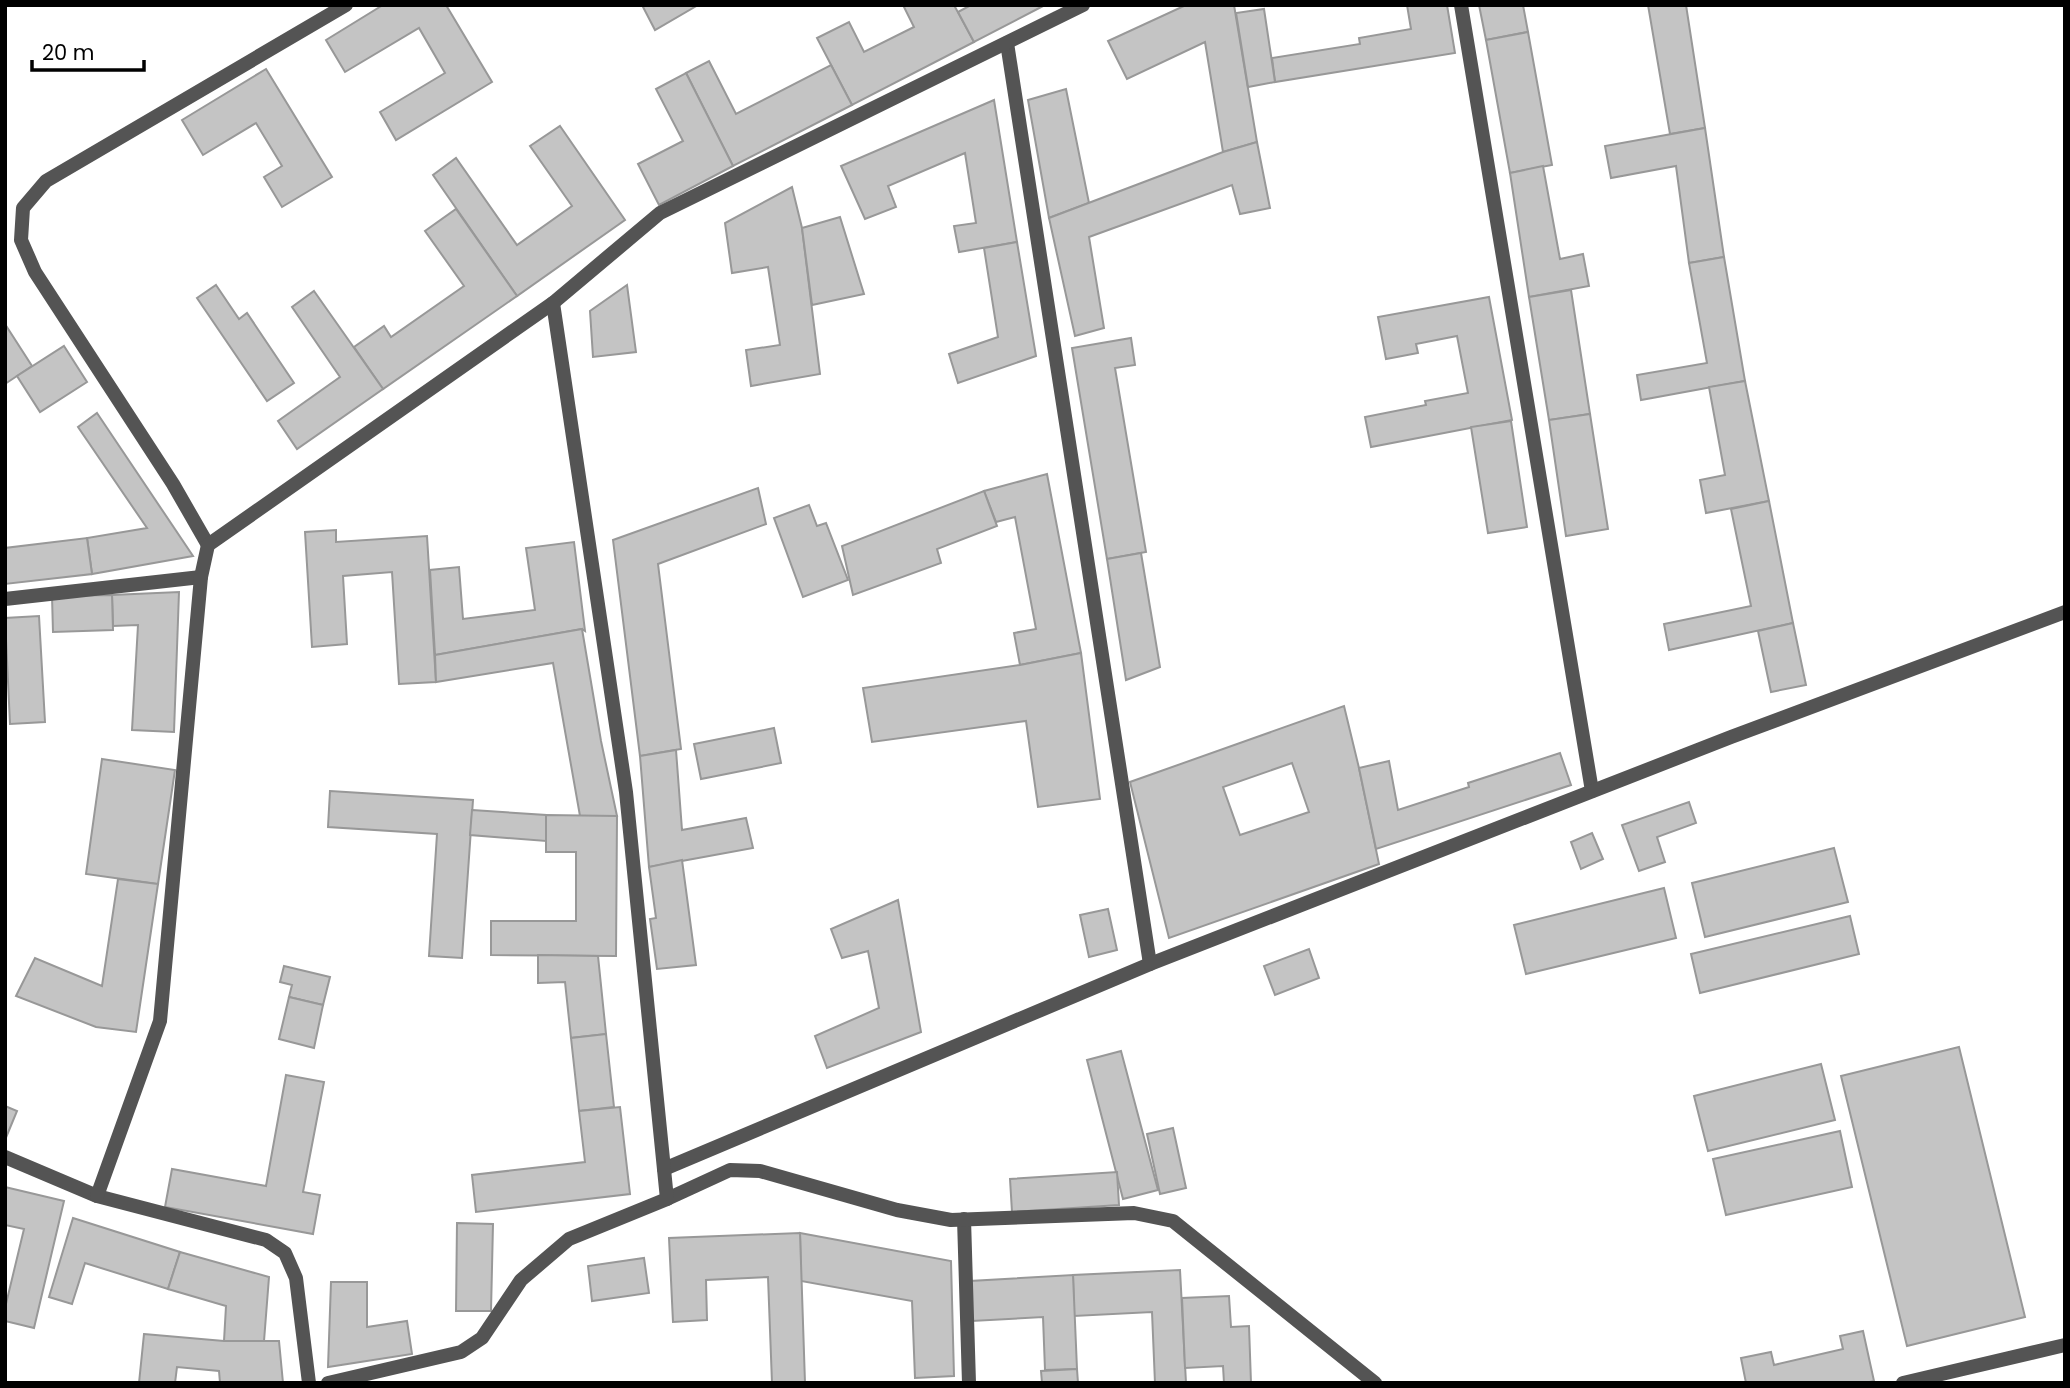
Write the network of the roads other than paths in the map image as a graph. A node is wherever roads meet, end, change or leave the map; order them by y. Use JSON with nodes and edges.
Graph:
{"nodes":[{"id":1,"x":346,"y":5,"type":"edge"},
{"id":2,"x":1083,"y":5,"type":"edge"},
{"id":3,"x":1461,"y":5,"type":"edge"},
{"id":4,"x":1007,"y":43,"type":"junction"},
{"id":5,"x":553,"y":303,"type":"junction"},
{"id":6,"x":208,"y":545,"type":"junction"},
{"id":7,"x":201,"y":577,"type":"junction"},
{"id":8,"x":5,"y":599,"type":"edge"},
{"id":9,"x":2065,"y":612,"type":"edge"},
{"id":10,"x":1592,"y":791,"type":"junction"},
{"id":11,"x":1150,"y":964,"type":"junction"},
{"id":12,"x":5,"y":1157,"type":"edge"},
{"id":13,"x":664,"y":1169,"type":"junction"},
{"id":14,"x":97,"y":1196,"type":"junction"},
{"id":15,"x":667,"y":1199,"type":"junction"},
{"id":16,"x":964,"y":1219,"type":"junction"},
{"id":17,"x":2065,"y":1345,"type":"edge"},
{"id":18,"x":309,"y":1383,"type":"edge"},
{"id":19,"x":328,"y":1383,"type":"edge"},
{"id":20,"x":969,"y":1383,"type":"edge"},
{"id":21,"x":1375,"y":1383,"type":"edge"},
{"id":22,"x":1903,"y":1383,"type":"edge"}],
"edges":[{"from":1,"to":6,"type":"street"},
{"from":2,"to":4,"type":"street"},
{"from":3,"to":10,"type":"street"},
{"from":4,"to":5,"type":"street"},
{"from":4,"to":11,"type":"street"},
{"from":5,"to":6,"type":"street"},
{"from":5,"to":13,"type":"street"},
{"from":6,"to":7,"type":"street"},
{"from":7,"to":8,"type":"street"},
{"from":7,"to":14,"type":"street"},
{"from":9,"to":10,"type":"street"},
{"from":10,"to":11,"type":"street"},
{"from":11,"to":13,"type":"street"},
{"from":12,"to":14,"type":"street"},
{"from":13,"to":15,"type":"street"},
{"from":14,"to":18,"type":"street"},
{"from":15,"to":16,"type":"street"},
{"from":15,"to":19,"type":"street"},
{"from":16,"to":20,"type":"street"},
{"from":16,"to":21,"type":"street"},
{"from":17,"to":22,"type":"street"}]}
